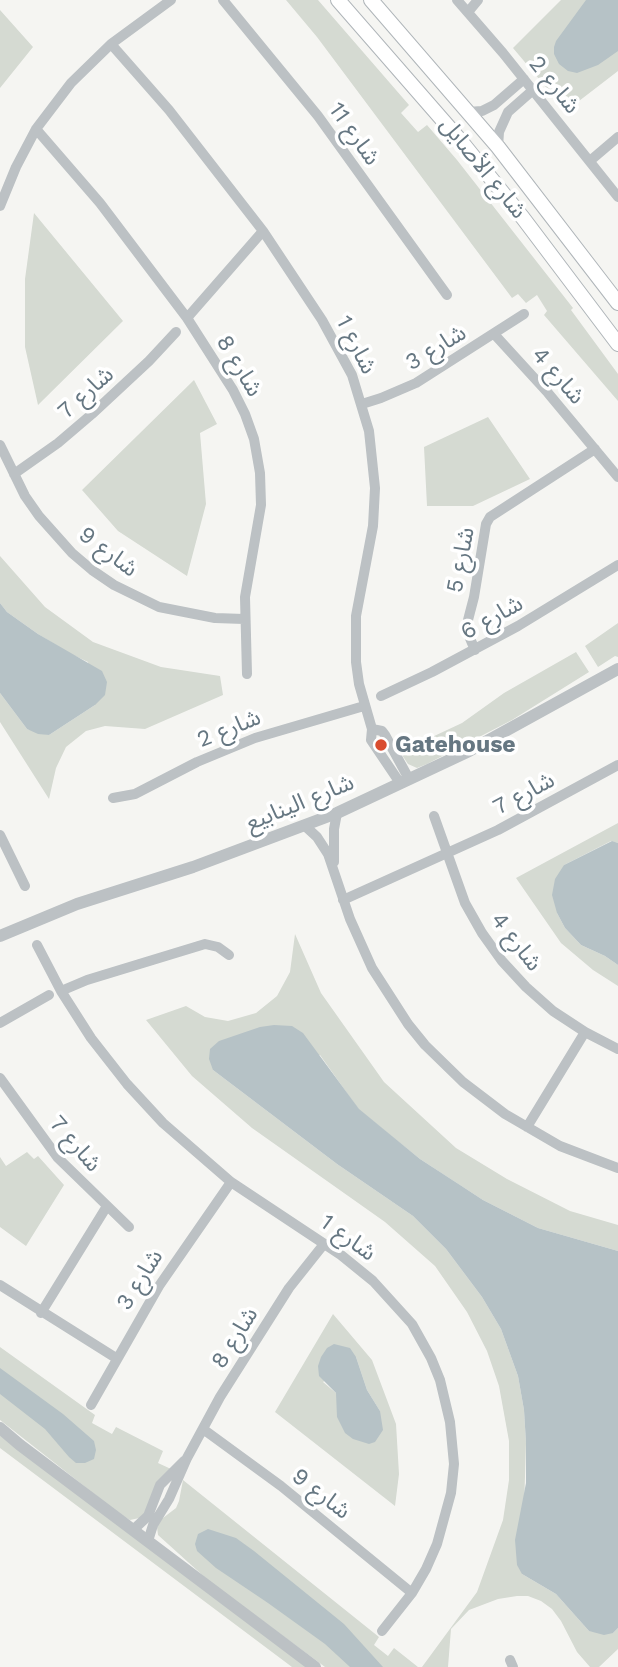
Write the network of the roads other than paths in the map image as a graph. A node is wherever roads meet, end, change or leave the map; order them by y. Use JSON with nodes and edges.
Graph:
{"nodes":[{"id":1,"x":172,"y":0,"type":"edge"},
{"id":2,"x":223,"y":0,"type":"edge"},
{"id":3,"x":338,"y":0,"type":"edge"},
{"id":4,"x":371,"y":0,"type":"edge"},
{"id":5,"x":457,"y":0,"type":"edge"},
{"id":6,"x":478,"y":0,"type":"edge"},
{"id":7,"x":468,"y":12,"type":"junction"},
{"id":8,"x":111,"y":44,"type":"junction"},
{"id":9,"x":524,"y":79,"type":"junction"},
{"id":10,"x":535,"y":92,"type":"junction"},
{"id":11,"x":494,"y":106,"type":"junction"},
{"id":12,"x":468,"y":112,"type":"junction"},
{"id":13,"x":505,"y":118,"type":"junction"},
{"id":14,"x":36,"y":129,"type":"junction"},
{"id":15,"x":618,"y":137,"type":"edge"},
{"id":16,"x":498,"y":147,"type":"junction"},
{"id":17,"x":591,"y":160,"type":"junction"},
{"id":18,"x":618,"y":197,"type":"edge"},
{"id":19,"x":0,"y":206,"type":"edge"},
{"id":20,"x":263,"y":231,"type":"junction"},
{"id":21,"x":447,"y":295,"type":"dead end"},
{"id":22,"x":618,"y":303,"type":"edge"},
{"id":23,"x":524,"y":314,"type":"dead end"},
{"id":24,"x":187,"y":318,"type":"junction"},
{"id":25,"x":176,"y":332,"type":"dead end"},
{"id":26,"x":495,"y":334,"type":"junction"},
{"id":27,"x":618,"y":344,"type":"edge"},
{"id":28,"x":362,"y":404,"type":"junction"},
{"id":29,"x":0,"y":445,"type":"edge"},
{"id":30,"x":594,"y":449,"type":"junction"},
{"id":31,"x":14,"y":474,"type":"junction"},
{"id":32,"x":618,"y":477,"type":"edge"},
{"id":33,"x":618,"y":565,"type":"edge"},
{"id":34,"x":244,"y":619,"type":"junction"},
{"id":35,"x":475,"y":650,"type":"junction"},
{"id":36,"x":618,"y":664,"type":"edge"},
{"id":37,"x":618,"y":669,"type":"edge"},
{"id":38,"x":247,"y":674,"type":"dead end"},
{"id":39,"x":602,"y":677,"type":"junction"},
{"id":40,"x":381,"y":696,"type":"dead end"},
{"id":41,"x":364,"y":706,"type":"junction"},
{"id":42,"x":372,"y":729,"type":"junction"},
{"id":43,"x":618,"y":765,"type":"edge"},
{"id":44,"x":405,"y":781,"type":"junction"},
{"id":45,"x":113,"y":797,"type":"dead end"},
{"id":46,"x":337,"y":813,"type":"junction"},
{"id":47,"x":434,"y":816,"type":"dead end"},
{"id":48,"x":304,"y":825,"type":"junction"},
{"id":49,"x":1,"y":838,"type":"edge"},
{"id":50,"x":447,"y":855,"type":"junction"},
{"id":51,"x":336,"y":880,"type":"junction"},
{"id":52,"x":25,"y":886,"type":"dead end"},
{"id":53,"x":343,"y":900,"type":"junction"},
{"id":54,"x":0,"y":936,"type":"edge"},
{"id":55,"x":37,"y":945,"type":"dead end"},
{"id":56,"x":229,"y":955,"type":"dead end"},
{"id":57,"x":61,"y":991,"type":"junction"},
{"id":58,"x":49,"y":995,"type":"dead end"},
{"id":59,"x":0,"y":1023,"type":"edge"},
{"id":60,"x":584,"y":1032,"type":"junction"},
{"id":61,"x":618,"y":1049,"type":"edge"},
{"id":62,"x":0,"y":1079,"type":"edge"},
{"id":63,"x":527,"y":1127,"type":"junction"},
{"id":64,"x":618,"y":1168,"type":"edge"},
{"id":65,"x":231,"y":1182,"type":"junction"},
{"id":66,"x":107,"y":1206,"type":"junction"},
{"id":67,"x":129,"y":1227,"type":"dead end"},
{"id":68,"x":324,"y":1244,"type":"junction"},
{"id":69,"x":0,"y":1285,"type":"edge"},
{"id":70,"x":41,"y":1313,"type":"junction"},
{"id":71,"x":116,"y":1358,"type":"junction"},
{"id":72,"x":91,"y":1405,"type":"dead end"},
{"id":73,"x":0,"y":1428,"type":"edge"},
{"id":74,"x":202,"y":1429,"type":"junction"},
{"id":75,"x":187,"y":1458,"type":"junction"},
{"id":76,"x":166,"y":1479,"type":"junction"},
{"id":77,"x":176,"y":1486,"type":"junction"},
{"id":78,"x":153,"y":1500,"type":"junction"},
{"id":79,"x":164,"y":1507,"type":"junction"},
{"id":80,"x":133,"y":1530,"type":"junction"},
{"id":81,"x":148,"y":1541,"type":"junction"},
{"id":82,"x":412,"y":1592,"type":"junction"},
{"id":83,"x":382,"y":1631,"type":"dead end"},
{"id":84,"x":316,"y":1667,"type":"edge"}],
"edges":[{"from":1,"to":8,"type":"street"},
{"from":2,"to":21,"type":"street","name":"شارع 11"},
{"from":3,"to":27,"type":"main road","name":"شارع الأصايل"},
{"from":4,"to":12,"type":"main road","name":"شارع الأصايل"},
{"from":5,"to":7,"type":"street","name":"شارع 2"},
{"from":6,"to":7,"type":"street"},
{"from":7,"to":9,"type":"street","name":"شارع 2"},
{"from":8,"to":14,"type":"street"},
{"from":8,"to":20,"type":"street","name":"شارع 1"},
{"from":9,"to":10,"type":"street","name":"شارع 2"},
{"from":9,"to":11,"type":"street"},
{"from":10,"to":13,"type":"street"},
{"from":10,"to":17,"type":"street","name":"شارع 2"},
{"from":11,"to":12,"type":"street"},
{"from":11,"to":13,"type":"street"},
{"from":12,"to":16,"type":"main road","name":"شارع الأصايل"},
{"from":13,"to":16,"type":"street"},
{"from":14,"to":19,"type":"street"},
{"from":14,"to":24,"type":"street","name":"شارع 8"},
{"from":15,"to":17,"type":"street"},
{"from":16,"to":22,"type":"main road","name":"شارع الأصايل"},
{"from":17,"to":18,"type":"street","name":"شارع 2"},
{"from":20,"to":24,"type":"street"},
{"from":20,"to":28,"type":"street","name":"شارع 1"},
{"from":23,"to":26,"type":"street","name":"شارع 3"},
{"from":24,"to":34,"type":"street","name":"شارع 8"},
{"from":25,"to":31,"type":"street","name":"شارع 7"},
{"from":26,"to":28,"type":"street","name":"شارع 3"},
{"from":26,"to":30,"type":"street","name":"شارع 4"},
{"from":28,"to":41,"type":"street","name":"شارع 1"},
{"from":29,"to":31,"type":"street","name":"شارع 9"},
{"from":30,"to":32,"type":"street","name":"شارع 4"},
{"from":30,"to":35,"type":"street","name":"شارع 5"},
{"from":31,"to":34,"type":"street","name":"شارع 9"},
{"from":33,"to":35,"type":"street","name":"شارع 6"},
{"from":34,"to":38,"type":"street","name":"شارع 8"},
{"from":35,"to":40,"type":"street","name":"شارع 6"},
{"from":36,"to":39,"type":"street","name":"شارع الينابيع"},
{"from":37,"to":39,"type":"street","name":"شارع الينابيع"},
{"from":39,"to":44,"type":"street","name":"شارع الينابيع"},
{"from":41,"to":42,"type":"street","name":"شارع 1"},
{"from":41,"to":45,"type":"street","name":"شارع 2"},
{"from":42,"to":44,"type":"street","name":"شارع 1"},
{"from":42,"to":44,"type":"street","name":"شارع 1"},
{"from":43,"to":50,"type":"street","name":"شارع 7"},
{"from":44,"to":46,"type":"street","name":"شارع الينابيع"},
{"from":46,"to":48,"type":"street","name":"شارع الينابيع"},
{"from":46,"to":51,"type":"street"},
{"from":47,"to":50,"type":"street","name":"شارع 4"},
{"from":48,"to":51,"type":"street"},
{"from":48,"to":54,"type":"street","name":"شارع الينابيع"},
{"from":49,"to":52,"type":"street"},
{"from":50,"to":53,"type":"street"},
{"from":50,"to":60,"type":"street","name":"شارع 4"},
{"from":51,"to":53,"type":"street"},
{"from":53,"to":63,"type":"street"},
{"from":55,"to":57,"type":"street","name":"شارع 1"},
{"from":56,"to":57,"type":"street"},
{"from":57,"to":65,"type":"street","name":"شارع 1"},
{"from":58,"to":59,"type":"street"},
{"from":60,"to":61,"type":"street","name":"شارع 4"},
{"from":60,"to":63,"type":"street"},
{"from":62,"to":66,"type":"street","name":"شارع 7"},
{"from":63,"to":64,"type":"street"},
{"from":65,"to":68,"type":"street","name":"شارع 1"},
{"from":65,"to":71,"type":"street","name":"شارع 3"},
{"from":66,"to":67,"type":"street","name":"شارع 7"},
{"from":66,"to":70,"type":"street"},
{"from":68,"to":74,"type":"street","name":"شارع 8"},
{"from":68,"to":82,"type":"street","name":"شارع 1"},
{"from":69,"to":70,"type":"street"},
{"from":70,"to":71,"type":"street"},
{"from":71,"to":72,"type":"street","name":"شارع 3"},
{"from":73,"to":80,"type":"street"},
{"from":74,"to":75,"type":"street","name":"شارع 8"},
{"from":74,"to":82,"type":"street","name":"شارع 9"},
{"from":75,"to":76,"type":"street","name":"شارع 8"},
{"from":75,"to":77,"type":"street","name":"شارع 8"},
{"from":76,"to":77,"type":"street"},
{"from":76,"to":78,"type":"street","name":"شارع 8"},
{"from":77,"to":79,"type":"street"},
{"from":78,"to":79,"type":"street"},
{"from":78,"to":80,"type":"street","name":"شارع 8"},
{"from":79,"to":81,"type":"street"},
{"from":80,"to":81,"type":"street"},
{"from":81,"to":84,"type":"street"},
{"from":82,"to":83,"type":"street","name":"شارع 1"}]}
